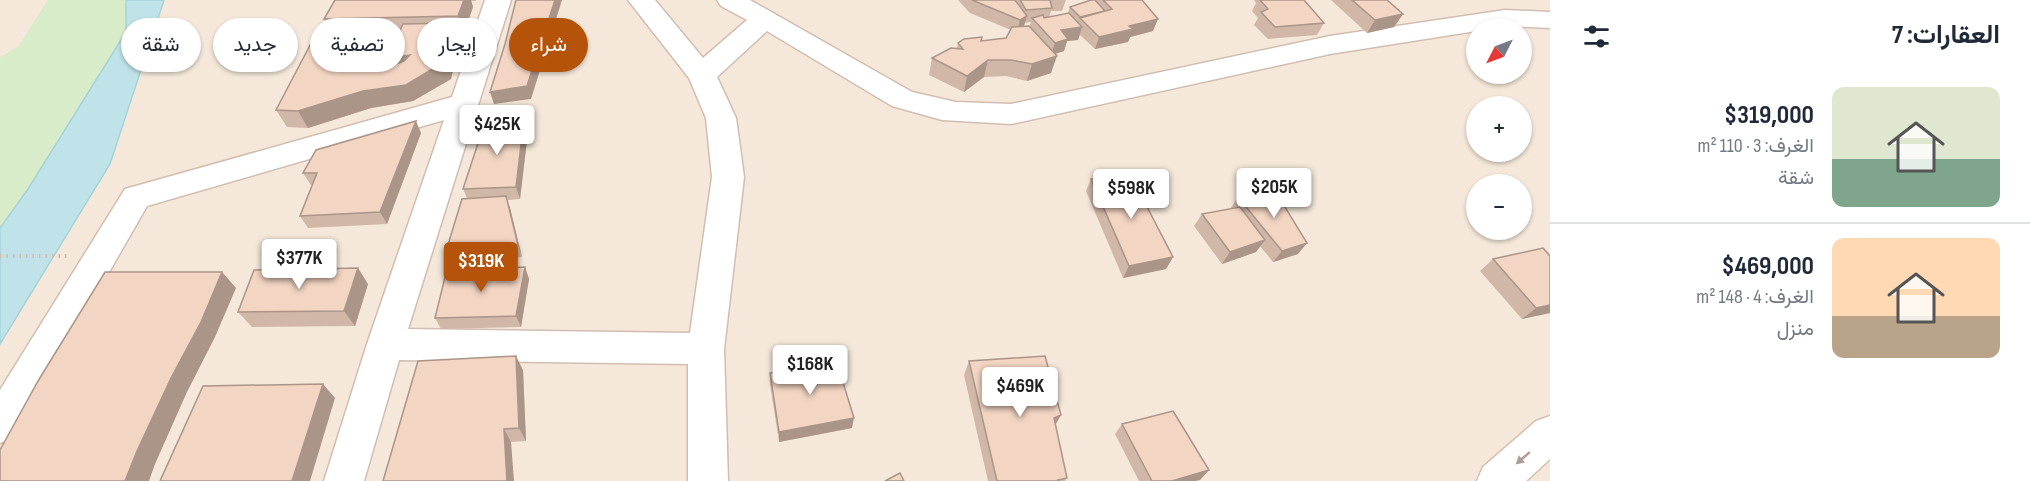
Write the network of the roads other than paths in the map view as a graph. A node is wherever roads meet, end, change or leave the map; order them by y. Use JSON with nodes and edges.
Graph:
{"nodes":[{"id":1,"x":498,"y":0,"type":"edge"},
{"id":2,"x":641,"y":0,"type":"edge"},
{"id":3,"x":730,"y":0,"type":"edge"},
{"id":4,"x":765,"y":18,"type":"junction"},
{"id":5,"x":1550,"y":20,"type":"edge"},
{"id":6,"x":702,"y":75,"type":"junction"},
{"id":7,"x":463,"y":104,"type":"junction"},
{"id":8,"x":385,"y":344,"type":"junction"},
{"id":9,"x":706,"y":349,"type":"junction"},
{"id":10,"x":0,"y":425,"type":"edge"},
{"id":11,"x":1550,"y":435,"type":"edge"},
{"id":12,"x":344,"y":481,"type":"edge"},
{"id":13,"x":708,"y":481,"type":"edge"},
{"id":14,"x":1497,"y":481,"type":"edge"}],
"edges":[{"from":1,"to":7,"type":"street"},
{"from":2,"to":6,"type":"street"},
{"from":3,"to":4,"type":"street"},
{"from":4,"to":5,"type":"street"},
{"from":4,"to":6,"type":"street"},
{"from":6,"to":9,"type":"street"},
{"from":7,"to":8,"type":"street"},
{"from":7,"to":10,"type":"street"},
{"from":8,"to":9,"type":"street"},
{"from":8,"to":12,"type":"street"},
{"from":9,"to":13,"type":"street"},
{"from":11,"to":14,"type":"street","one_way":true}]}
